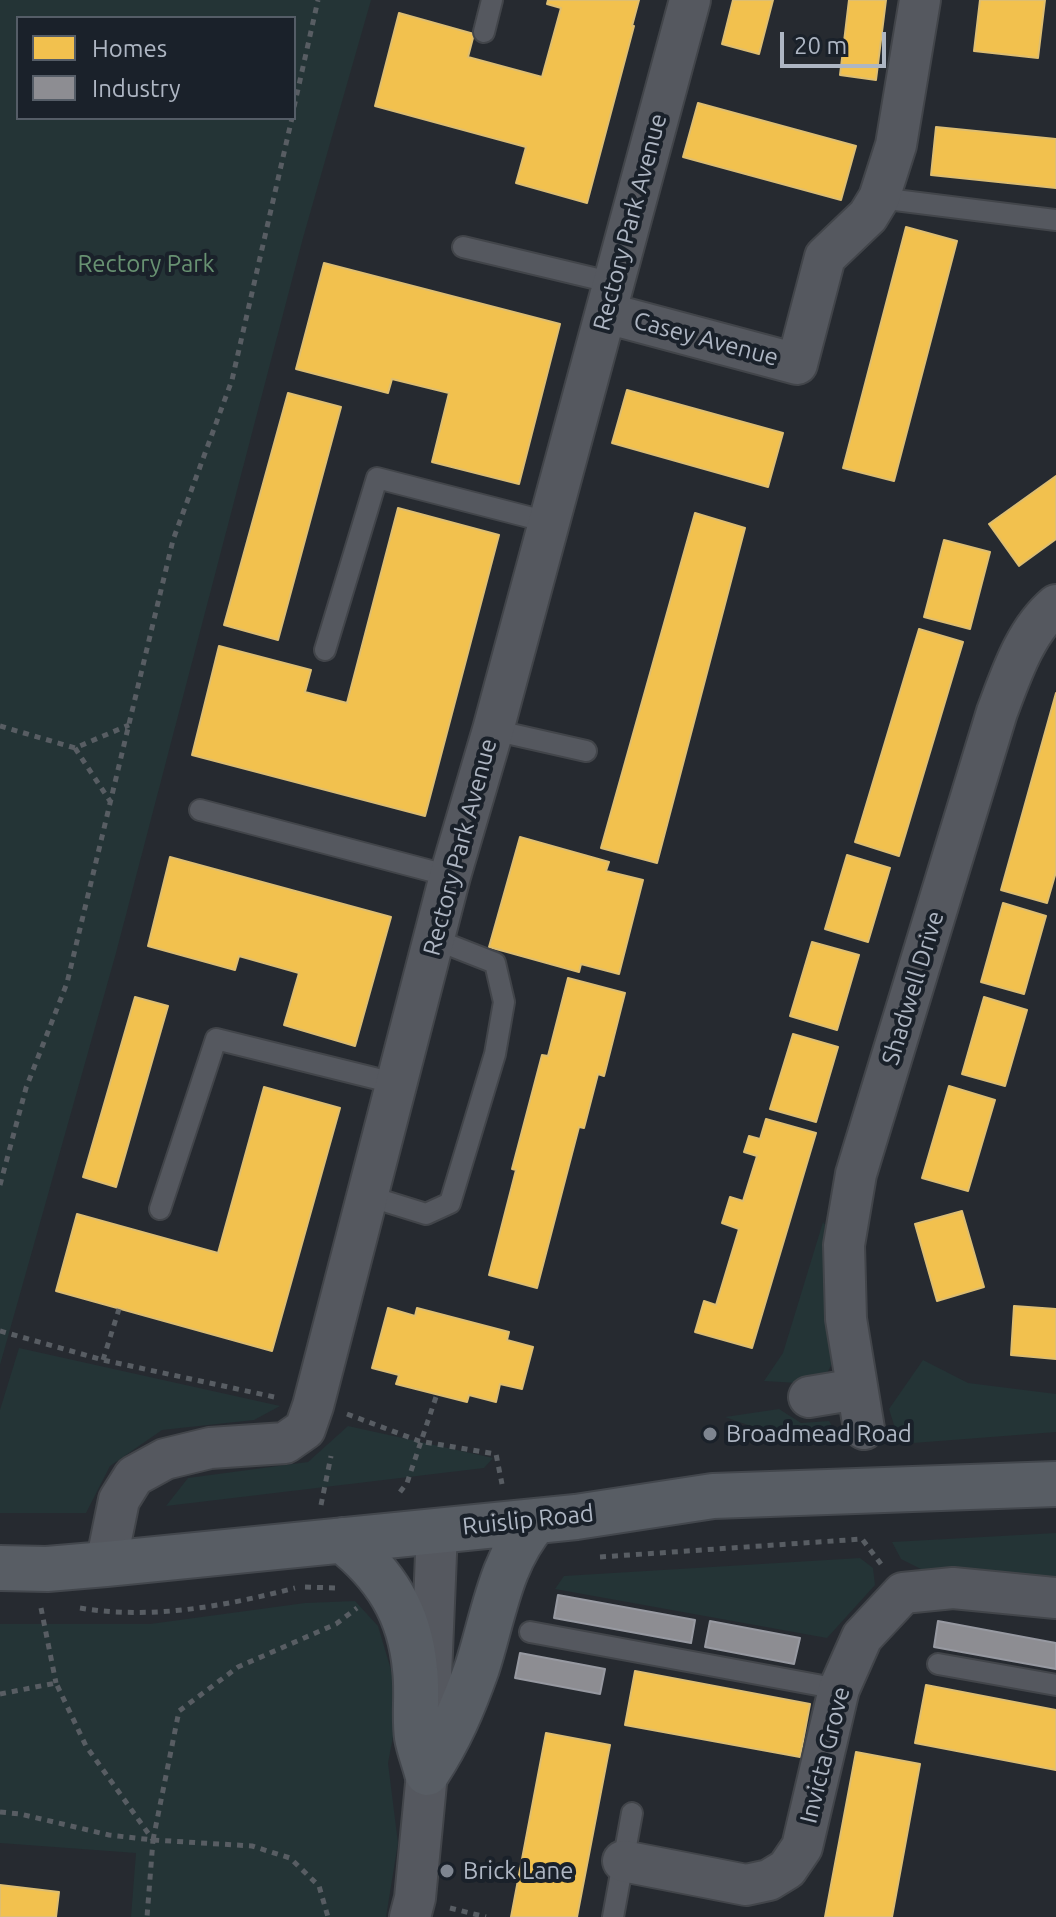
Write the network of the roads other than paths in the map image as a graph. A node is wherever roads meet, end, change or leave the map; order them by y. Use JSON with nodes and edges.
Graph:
{"nodes":[{"id":1,"x":492,"y":0,"type":"edge"},
{"id":2,"x":690,"y":0,"type":"edge"},
{"id":3,"x":920,"y":0,"type":"edge"},
{"id":4,"x":484,"y":32,"type":"dead end"},
{"id":5,"x":879,"y":198,"type":"junction"},
{"id":6,"x":1056,"y":220,"type":"edge"},
{"id":7,"x":463,"y":247,"type":"dead end"},
{"id":8,"x":610,"y":298,"type":"junction"},
{"id":9,"x":548,"y":522,"type":"junction"},
{"id":10,"x":1056,"y":605,"type":"edge"},
{"id":11,"x":325,"y":650,"type":"dead end"},
{"id":12,"x":493,"y":730,"type":"junction"},
{"id":13,"x":586,"y":751,"type":"dead end"},
{"id":14,"x":200,"y":810,"type":"dead end"},
{"id":15,"x":450,"y":876,"type":"junction"},
{"id":16,"x":434,"y":939,"type":"junction"},
{"id":17,"x":398,"y":1084,"type":"junction"},
{"id":18,"x":368,"y":1196,"type":"junction"},
{"id":19,"x":160,"y":1209,"type":"dead end"},
{"id":20,"x":857,"y":1389,"type":"junction"},
{"id":21,"x":809,"y":1397,"type":"dead end"},
{"id":22,"x":864,"y":1429,"type":"dead end"},
{"id":23,"x":1056,"y":1484,"type":"edge"},
{"id":24,"x":536,"y":1521,"type":"junction"},
{"id":25,"x":437,"y":1530,"type":"junction"},
{"id":26,"x":327,"y":1541,"type":"junction"},
{"id":27,"x":106,"y":1564,"type":"junction"},
{"id":28,"x":0,"y":1568,"type":"edge"},
{"id":29,"x":1056,"y":1598,"type":"edge"},
{"id":30,"x":530,"y":1632,"type":"dead end"},
{"id":31,"x":938,"y":1664,"type":"dead end"},
{"id":32,"x":1056,"y":1685,"type":"edge"},
{"id":33,"x":839,"y":1689,"type":"junction"},
{"id":34,"x":427,"y":1773,"type":"junction"},
{"id":35,"x":632,"y":1813,"type":"dead end"},
{"id":36,"x":623,"y":1861,"type":"junction"},
{"id":37,"x":410,"y":1917,"type":"edge"},
{"id":38,"x":613,"y":1917,"type":"edge"}],
"edges":[{"from":1,"to":4,"type":"lane"},
{"from":2,"to":8,"type":"street","name":"Rectory Park Avenue"},
{"from":3,"to":5,"type":"street","name":"Casey Avenue"},
{"from":5,"to":6,"type":"lane"},
{"from":5,"to":8,"type":"street","name":"Casey Avenue"},
{"from":7,"to":8,"type":"lane"},
{"from":8,"to":9,"type":"street","name":"Rectory Park Avenue"},
{"from":9,"to":11,"type":"lane"},
{"from":9,"to":12,"type":"street","name":"Rectory Park Avenue"},
{"from":10,"to":20,"type":"street","name":"Shadwell Drive"},
{"from":12,"to":13,"type":"lane"},
{"from":12,"to":15,"type":"street","name":"Rectory Park Avenue"},
{"from":14,"to":15,"type":"lane"},
{"from":15,"to":16,"type":"street","name":"Rectory Park Avenue"},
{"from":16,"to":17,"type":"street","name":"Rectory Park Avenue"},
{"from":16,"to":18,"type":"lane"},
{"from":17,"to":18,"type":"street","name":"Rectory Park Avenue"},
{"from":17,"to":19,"type":"lane"},
{"from":18,"to":27,"type":"street","name":"Rectory Park Avenue"},
{"from":20,"to":21,"type":"street"},
{"from":20,"to":22,"type":"street","name":"Shadwell Drive"},
{"from":23,"to":24,"type":"main road","name":"Ruislip Road"},
{"from":24,"to":25,"type":"main road","name":"Ruislip Road"},
{"from":24,"to":34,"type":"main road"},
{"from":25,"to":26,"type":"main road","name":"Ruislip Road"},
{"from":25,"to":34,"type":"street"},
{"from":26,"to":27,"type":"main road","name":"Ruislip Road"},
{"from":26,"to":34,"type":"main road"},
{"from":27,"to":28,"type":"main road","name":"Ruislip Road"},
{"from":29,"to":33,"type":"street","name":"Invicta Grove"},
{"from":30,"to":33,"type":"lane"},
{"from":31,"to":32,"type":"lane"},
{"from":33,"to":36,"type":"street","name":"Invicta Grove"},
{"from":34,"to":37,"type":"street"},
{"from":35,"to":36,"type":"lane"},
{"from":36,"to":38,"type":"lane"}]}
